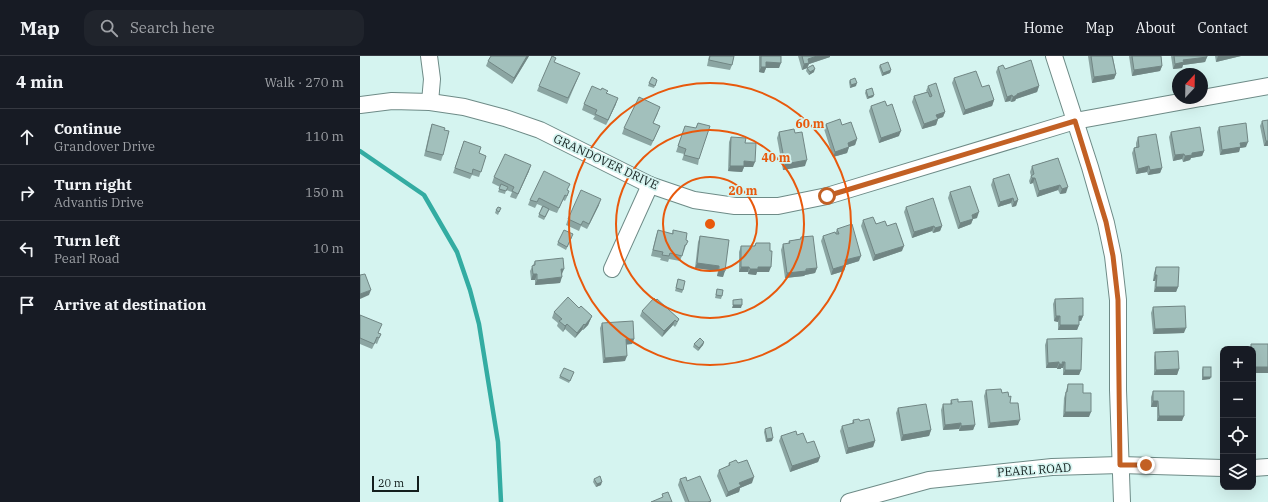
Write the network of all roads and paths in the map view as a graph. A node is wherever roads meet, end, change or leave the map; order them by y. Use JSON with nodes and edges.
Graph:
{"nodes":[{"id":1,"x":429,"y":56,"type":"edge"},
{"id":2,"x":1054,"y":56,"type":"edge"},
{"id":3,"x":1268,"y":86,"type":"edge"},
{"id":4,"x":1208,"y":97,"type":"edge"},
{"id":5,"x":430,"y":102,"type":"junction"},
{"id":6,"x":1172,"y":103,"type":"edge"},
{"id":7,"x":360,"y":105,"type":"edge"},
{"id":8,"x":1075,"y":121,"type":"junction"},
{"id":9,"x":650,"y":185,"type":"junction"},
{"id":10,"x":612,"y":269,"type":"dead end"},
{"id":11,"x":1120,"y":465,"type":"junction"},
{"id":12,"x":1268,"y":467,"type":"edge"},
{"id":13,"x":1220,"y":468,"type":"edge"},
{"id":14,"x":1256,"y":468,"type":"edge"},
{"id":15,"x":849,"y":502,"type":"edge"},
{"id":16,"x":1122,"y":502,"type":"edge"}],
"edges":[{"from":1,"to":5,"type":"street"},
{"from":2,"to":8,"type":"street"},
{"from":3,"to":4,"type":"street","name":"GRANDOVER DRIVE"},
{"from":5,"to":7,"type":"street","name":"GRANDOVER DRIVE"},
{"from":5,"to":9,"type":"street","name":"GRANDOVER DRIVE"},
{"from":6,"to":8,"type":"street","name":"GRANDOVER DRIVE"},
{"from":8,"to":9,"type":"street","name":"GRANDOVER DRIVE"},
{"from":8,"to":11,"type":"street"},
{"from":9,"to":10,"type":"street"},
{"from":11,"to":13,"type":"street","name":"PEARL ROAD"},
{"from":11,"to":15,"type":"street","name":"PEARL ROAD"},
{"from":11,"to":16,"type":"street"},
{"from":12,"to":14,"type":"street"}]}
